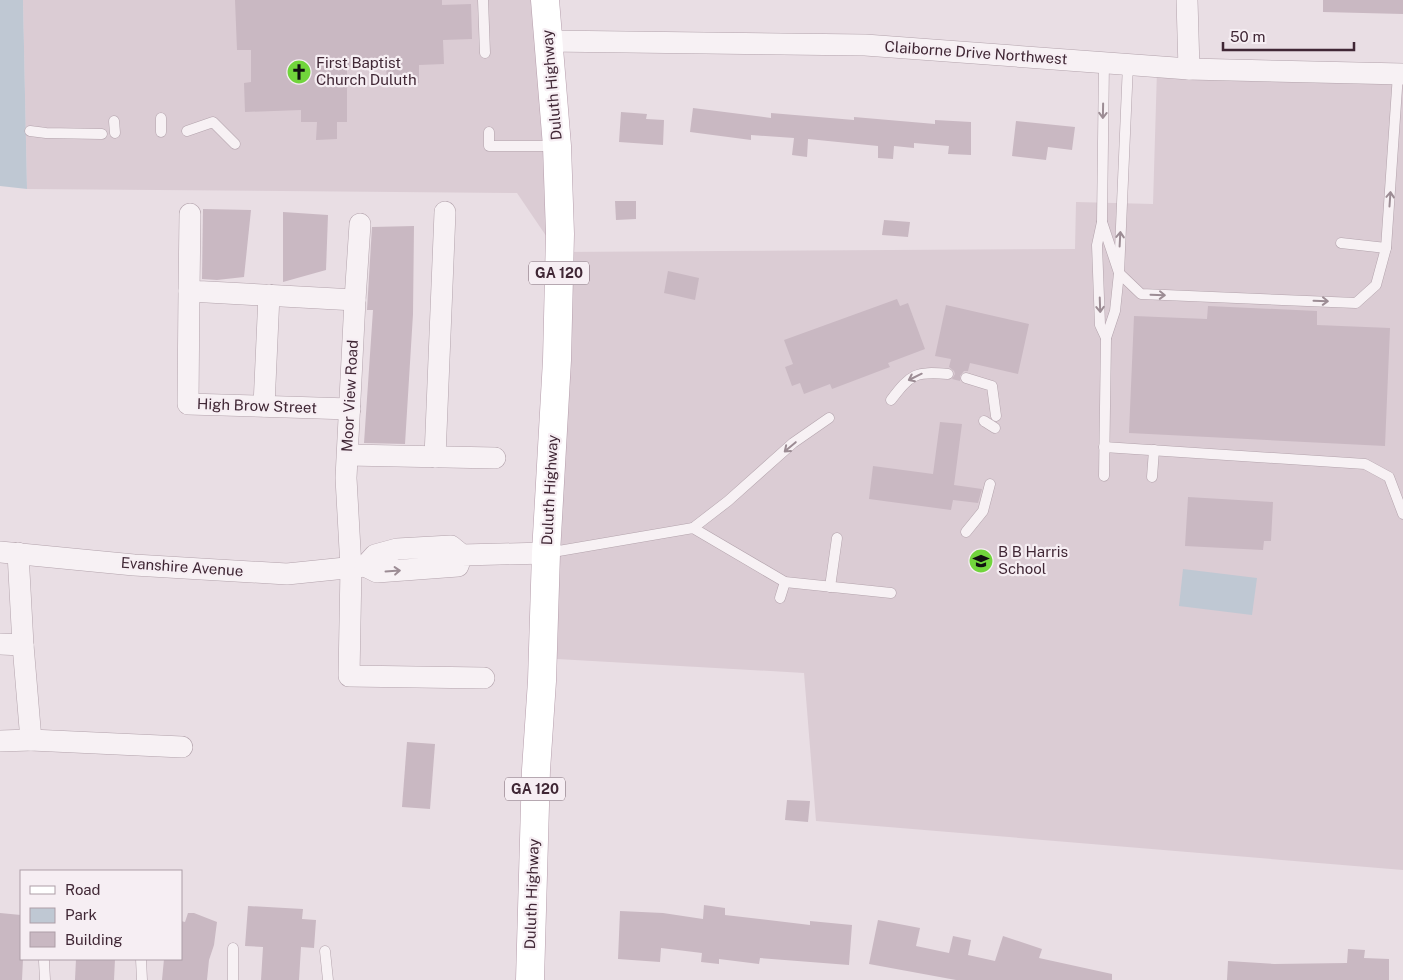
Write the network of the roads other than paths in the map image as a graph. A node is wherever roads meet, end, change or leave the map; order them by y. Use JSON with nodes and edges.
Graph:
{"nodes":[{"id":1,"x":483,"y":0,"type":"edge"},
{"id":2,"x":545,"y":0,"type":"edge"},
{"id":3,"x":1186,"y":0,"type":"edge"},
{"id":4,"x":548,"y":41,"type":"junction"},
{"id":5,"x":485,"y":54,"type":"dead end"},
{"id":6,"x":1104,"y":62,"type":"junction"},
{"id":7,"x":1128,"y":64,"type":"junction"},
{"id":8,"x":1189,"y":68,"type":"junction"},
{"id":9,"x":1400,"y":74,"type":"edge"},
{"id":10,"x":161,"y":118,"type":"dead end"},
{"id":11,"x":114,"y":121,"type":"dead end"},
{"id":12,"x":30,"y":131,"type":"dead end"},
{"id":13,"x":187,"y":131,"type":"dead end"},
{"id":14,"x":161,"y":132,"type":"dead end"},
{"id":15,"x":489,"y":132,"type":"dead end"},
{"id":16,"x":115,"y":133,"type":"dead end"},
{"id":17,"x":102,"y":134,"type":"dead end"},
{"id":18,"x":234,"y":144,"type":"dead end"},
{"id":19,"x":557,"y":146,"type":"junction"},
{"id":20,"x":445,"y":212,"type":"dead end"},
{"id":21,"x":190,"y":214,"type":"dead end"},
{"id":22,"x":1102,"y":222,"type":"junction"},
{"id":23,"x":360,"y":224,"type":"dead end"},
{"id":24,"x":1341,"y":244,"type":"dead end"},
{"id":25,"x":1386,"y":248,"type":"junction"},
{"id":26,"x":1119,"y":273,"type":"junction"},
{"id":27,"x":189,"y":291,"type":"junction"},
{"id":28,"x":269,"y":295,"type":"junction"},
{"id":29,"x":355,"y":300,"type":"junction"},
{"id":30,"x":1106,"y":338,"type":"junction"},
{"id":31,"x":948,"y":374,"type":"dead end"},
{"id":32,"x":966,"y":378,"type":"dead end"},
{"id":33,"x":891,"y":400,"type":"dead end"},
{"id":34,"x":264,"y":406,"type":"junction"},
{"id":35,"x":350,"y":409,"type":"junction"},
{"id":36,"x":996,"y":416,"type":"dead end"},
{"id":37,"x":829,"y":418,"type":"dead end"},
{"id":38,"x":984,"y":420,"type":"dead end"},
{"id":39,"x":995,"y":428,"type":"dead end"},
{"id":40,"x":1104,"y":447,"type":"junction"},
{"id":41,"x":1154,"y":450,"type":"junction"},
{"id":42,"x":348,"y":455,"type":"junction"},
{"id":43,"x":435,"y":457,"type":"junction"},
{"id":44,"x":495,"y":458,"type":"dead end"},
{"id":45,"x":1104,"y":476,"type":"dead end"},
{"id":46,"x":1152,"y":477,"type":"dead end"},
{"id":47,"x":990,"y":484,"type":"dead end"},
{"id":48,"x":1403,"y":514,"type":"edge"},
{"id":49,"x":693,"y":528,"type":"junction"},
{"id":50,"x":966,"y":532,"type":"dead end"},
{"id":51,"x":837,"y":538,"type":"dead end"},
{"id":52,"x":420,"y":548,"type":"junction"},
{"id":53,"x":9,"y":552,"type":"edge"},
{"id":54,"x":546,"y":553,"type":"junction"},
{"id":55,"x":462,"y":555,"type":"junction"},
{"id":56,"x":358,"y":567,"type":"junction"},
{"id":57,"x":422,"y":569,"type":"junction"},
{"id":58,"x":785,"y":582,"type":"junction"},
{"id":59,"x":830,"y":587,"type":"junction"},
{"id":60,"x":886,"y":593,"type":"dead end"},
{"id":61,"x":780,"y":598,"type":"dead end"},
{"id":62,"x":0,"y":644,"type":"edge"},
{"id":63,"x":23,"y":645,"type":"junction"},
{"id":64,"x":484,"y":678,"type":"dead end"},
{"id":65,"x":31,"y":740,"type":"junction"},
{"id":66,"x":0,"y":741,"type":"edge"},
{"id":67,"x":182,"y":747,"type":"dead end"},
{"id":68,"x":233,"y":948,"type":"dead end"},
{"id":69,"x":326,"y":951,"type":"dead end"},
{"id":70,"x":141,"y":960,"type":"edge"},
{"id":71,"x":44,"y":961,"type":"dead end"},
{"id":72,"x":45,"y":980,"type":"edge"},
{"id":73,"x":142,"y":980,"type":"edge"},
{"id":74,"x":233,"y":980,"type":"edge"},
{"id":75,"x":328,"y":980,"type":"edge"},
{"id":76,"x":530,"y":980,"type":"edge"}],
"edges":[{"from":1,"to":5,"type":"lane"},
{"from":2,"to":4,"type":"main road","name":"Duluth Highway","number":"GA 120"},
{"from":3,"to":8,"type":"street"},
{"from":4,"to":6,"type":"street","name":"Claiborne Drive Northwest"},
{"from":4,"to":19,"type":"main road","name":"Duluth Highway","number":"GA 120"},
{"from":6,"to":7,"type":"street","name":"Claiborne Drive Northwest"},
{"from":6,"to":22,"type":"lane","one_way":true},
{"from":7,"to":8,"type":"street","name":"Claiborne Drive Northwest"},
{"from":26,"to":7,"type":"lane","one_way":true},
{"from":8,"to":9,"type":"street","name":"Claiborne Drive Northwest"},
{"from":25,"to":9,"type":"lane","one_way":true},
{"from":10,"to":14,"type":"lane"},
{"from":11,"to":16,"type":"lane"},
{"from":12,"to":17,"type":"lane"},
{"from":13,"to":18,"type":"lane"},
{"from":15,"to":19,"type":"lane"},
{"from":19,"to":54,"type":"main road","name":"Duluth Highway","number":"GA 120"},
{"from":20,"to":43,"type":"street"},
{"from":21,"to":27,"type":"street"},
{"from":22,"to":26,"type":"lane"},
{"from":22,"to":30,"type":"lane","one_way":true},
{"from":23,"to":29,"type":"street","name":"Moor View Road"},
{"from":24,"to":25,"type":"lane"},
{"from":26,"to":25,"type":"lane","one_way":true},
{"from":26,"to":30,"type":"lane"},
{"from":27,"to":28,"type":"street"},
{"from":27,"to":34,"type":"street","name":"High Brow Street"},
{"from":28,"to":29,"type":"street"},
{"from":28,"to":34,"type":"street"},
{"from":29,"to":35,"type":"street","name":"Moor View Road"},
{"from":30,"to":40,"type":"lane"},
{"from":31,"to":33,"type":"lane","one_way":true},
{"from":32,"to":36,"type":"lane"},
{"from":34,"to":35,"type":"street","name":"High Brow Street"},
{"from":35,"to":42,"type":"street","name":"Moor View Road"},
{"from":37,"to":49,"type":"lane","one_way":true},
{"from":38,"to":39,"type":"lane"},
{"from":40,"to":41,"type":"lane"},
{"from":40,"to":45,"type":"lane"},
{"from":41,"to":46,"type":"lane"},
{"from":41,"to":48,"type":"lane"},
{"from":42,"to":43,"type":"street"},
{"from":42,"to":56,"type":"street","name":"Moor View Road"},
{"from":43,"to":44,"type":"street"},
{"from":47,"to":50,"type":"lane"},
{"from":49,"to":54,"type":"lane"},
{"from":49,"to":58,"type":"lane"},
{"from":51,"to":59,"type":"lane"},
{"from":52,"to":55,"type":"street","name":"Evanshire Avenue"},
{"from":52,"to":56,"type":"street","name":"Evanshire Avenue"},
{"from":52,"to":57,"type":"street"},
{"from":53,"to":56,"type":"street","name":"Evanshire Avenue"},
{"from":53,"to":63,"type":"street"},
{"from":54,"to":55,"type":"street","name":"Evanshire Avenue"},
{"from":54,"to":76,"type":"main road","name":"Duluth Highway","number":"GA 120"},
{"from":55,"to":57,"type":"street","name":"Evanshire Avenue"},
{"from":56,"to":57,"type":"street","name":"Evanshire Avenue","one_way":true},
{"from":56,"to":64,"type":"street","name":"Moor View Road"},
{"from":58,"to":59,"type":"lane"},
{"from":58,"to":61,"type":"lane"},
{"from":59,"to":60,"type":"lane"},
{"from":62,"to":63,"type":"street"},
{"from":63,"to":65,"type":"street"},
{"from":65,"to":66,"type":"street"},
{"from":65,"to":67,"type":"street"},
{"from":68,"to":74,"type":"lane"},
{"from":69,"to":75,"type":"lane"},
{"from":70,"to":73,"type":"lane"},
{"from":71,"to":72,"type":"lane"}]}
